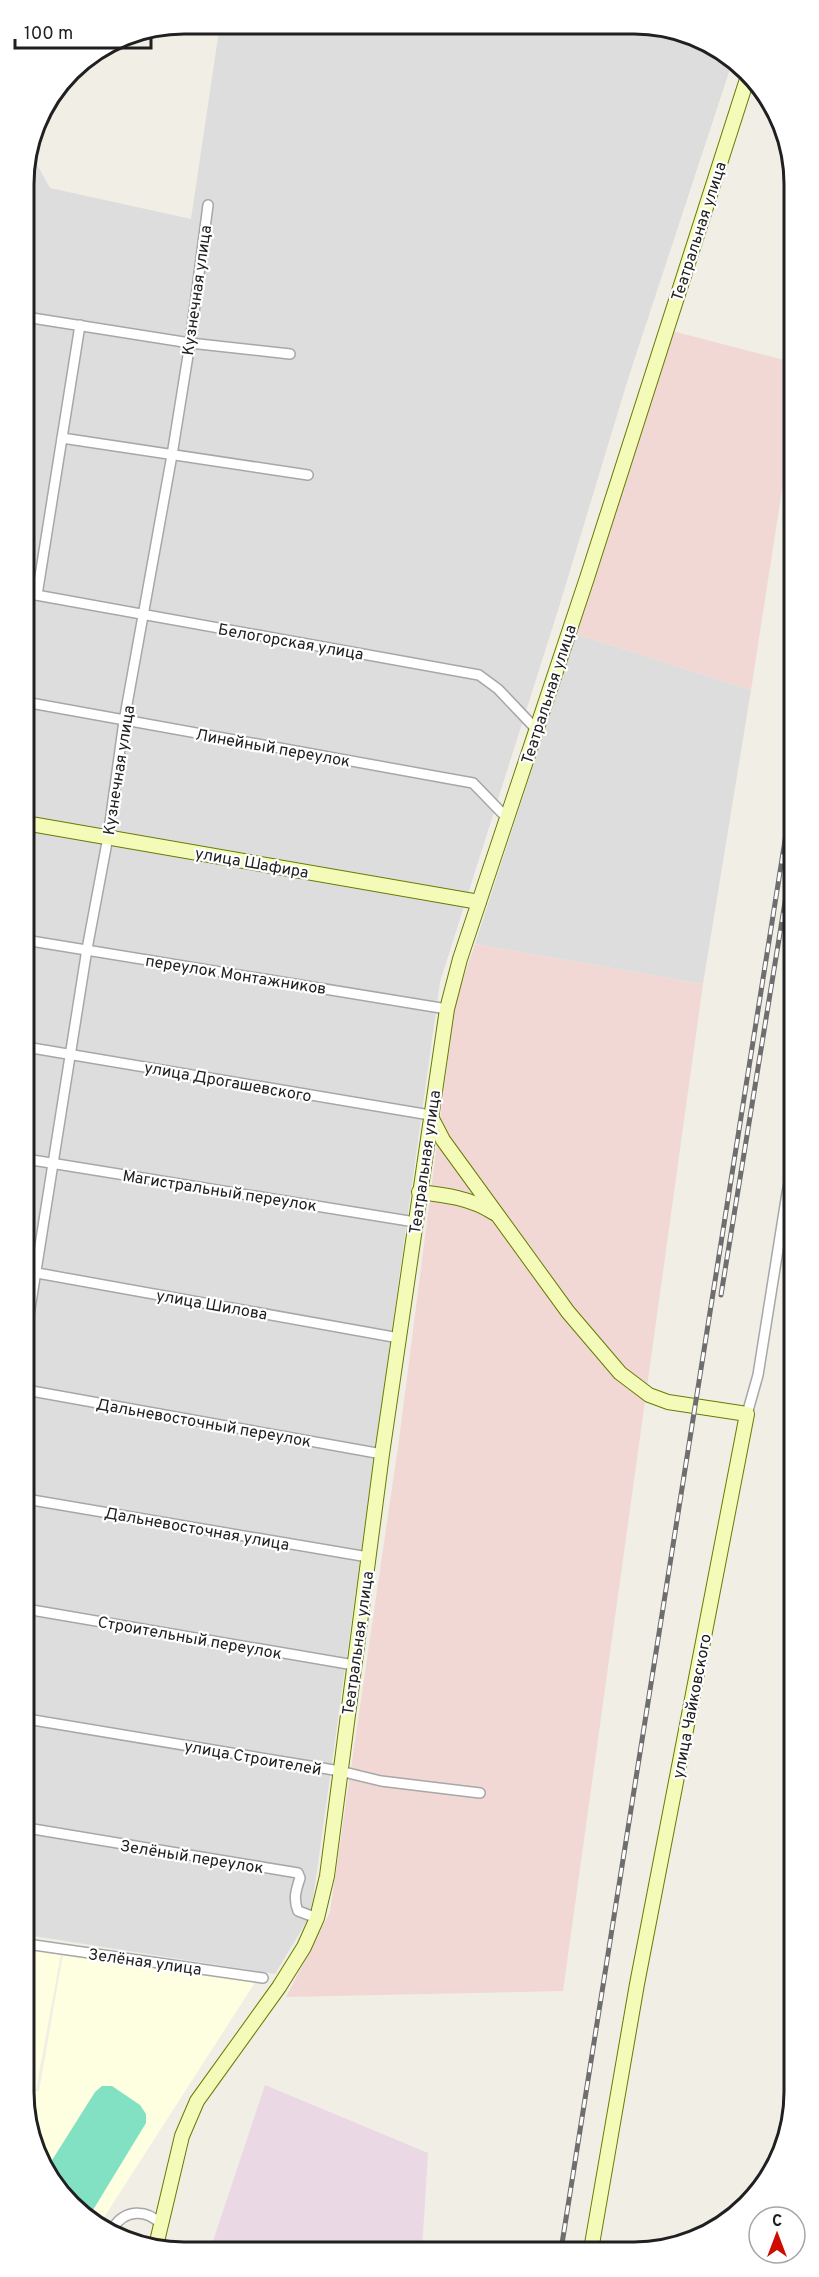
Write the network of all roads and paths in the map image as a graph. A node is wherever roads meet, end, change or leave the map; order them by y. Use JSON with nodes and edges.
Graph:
{"nodes":[{"id":1,"x":746,"y":83,"type":"edge"},
{"id":2,"x":208,"y":205,"type":"dead end"},
{"id":3,"x":35,"y":318,"type":"edge"},
{"id":4,"x":80,"y":325,"type":"junction"},
{"id":5,"x":189,"y":343,"type":"junction"},
{"id":6,"x":290,"y":354,"type":"dead end"},
{"id":7,"x":62,"y":438,"type":"junction"},
{"id":8,"x":172,"y":454,"type":"junction"},
{"id":9,"x":308,"y":475,"type":"dead end"},
{"id":10,"x":37,"y":595,"type":"joint"},
{"id":11,"x":144,"y":614,"type":"junction"},
{"id":12,"x":35,"y":704,"type":"edge"},
{"id":13,"x":124,"y":721,"type":"junction"},
{"id":14,"x":536,"y":729,"type":"junction"},
{"id":15,"x":507,"y":818,"type":"junction"},
{"id":16,"x":35,"y":825,"type":"edge"},
{"id":17,"x":108,"y":837,"type":"junction"},
{"id":18,"x":479,"y":902,"type":"junction"},
{"id":19,"x":35,"y":941,"type":"edge"},
{"id":20,"x":87,"y":949,"type":"junction"},
{"id":21,"x":447,"y":1009,"type":"junction"},
{"id":22,"x":35,"y":1049,"type":"edge"},
{"id":23,"x":71,"y":1055,"type":"junction"},
{"id":24,"x":430,"y":1116,"type":"junction"},
{"id":25,"x":34,"y":1160,"type":"edge"},
{"id":26,"x":52,"y":1163,"type":"junction"},
{"id":27,"x":419,"y":1192,"type":"junction"},
{"id":28,"x":784,"y":1212,"type":"edge"},
{"id":29,"x":500,"y":1217,"type":"junction"},
{"id":30,"x":415,"y":1222,"type":"junction"},
{"id":31,"x":34,"y":1254,"type":"edge"},
{"id":32,"x":34,"y":1273,"type":"edge"},
{"id":33,"x":399,"y":1338,"type":"junction"},
{"id":34,"x":34,"y":1392,"type":"edge"},
{"id":35,"x":747,"y":1414,"type":"junction"},
{"id":36,"x":382,"y":1454,"type":"junction"},
{"id":37,"x":34,"y":1500,"type":"edge"},
{"id":38,"x":368,"y":1557,"type":"junction"},
{"id":39,"x":34,"y":1610,"type":"edge"},
{"id":40,"x":354,"y":1665,"type":"junction"},
{"id":41,"x":34,"y":1720,"type":"edge"},
{"id":42,"x":340,"y":1772,"type":"junction"},
{"id":43,"x":480,"y":1793,"type":"dead end"},
{"id":44,"x":34,"y":1829,"type":"edge"},
{"id":45,"x":317,"y":1918,"type":"junction"},
{"id":46,"x":34,"y":1945,"type":"edge"},
{"id":47,"x":263,"y":1978,"type":"dead end"},
{"id":48,"x":161,"y":2224,"type":"junction"},
{"id":49,"x":115,"y":2225,"type":"edge"},
{"id":50,"x":157,"y":2240,"type":"edge"},
{"id":51,"x":592,"y":2242,"type":"edge"}],
"edges":[{"from":1,"to":14,"type":"main road","name":"Театральная улица"},
{"from":2,"to":5,"type":"street","name":"Кузнечная улица"},
{"from":3,"to":4,"type":"street"},
{"from":4,"to":5,"type":"street"},
{"from":4,"to":7,"type":"street"},
{"from":5,"to":6,"type":"street"},
{"from":5,"to":8,"type":"street","name":"Кузнечная улица"},
{"from":7,"to":8,"type":"street"},
{"from":7,"to":10,"type":"street"},
{"from":8,"to":9,"type":"street"},
{"from":8,"to":11,"type":"street","name":"Кузнечная улица"},
{"from":10,"to":11,"type":"street","name":"Белогорская улица"},
{"from":11,"to":13,"type":"street","name":"Кузнечная улица"},
{"from":11,"to":14,"type":"street","name":"Белогорская улица"},
{"from":12,"to":13,"type":"street","name":"Линейный переулок"},
{"from":13,"to":15,"type":"street","name":"Линейный переулок"},
{"from":13,"to":17,"type":"street","name":"Кузнечная улица"},
{"from":14,"to":15,"type":"main road","name":"Театральная улица"},
{"from":15,"to":18,"type":"main road","name":"Театральная улица"},
{"from":16,"to":17,"type":"main road","name":"улица Шафира"},
{"from":17,"to":18,"type":"main road","name":"улица Шафира"},
{"from":17,"to":20,"type":"street","name":"Кузнечная улица"},
{"from":18,"to":21,"type":"main road","name":"Театральная улица"},
{"from":19,"to":20,"type":"street","name":"переулок Монтажников"},
{"from":20,"to":21,"type":"street","name":"переулок Монтажников"},
{"from":20,"to":23,"type":"street","name":"Кузнечная улица"},
{"from":21,"to":24,"type":"main road","name":"Театральная улица"},
{"from":22,"to":23,"type":"street","name":"улица Дрогашевского"},
{"from":23,"to":24,"type":"street","name":"улица Дрогашевского"},
{"from":23,"to":26,"type":"street","name":"Кузнечная улица"},
{"from":24,"to":27,"type":"main road","name":"Театральная улица"},
{"from":24,"to":29,"type":"main road"},
{"from":25,"to":26,"type":"street","name":"Магистральный переулок"},
{"from":26,"to":30,"type":"street","name":"Магистральный переулок"},
{"from":26,"to":31,"type":"street","name":"Кузнечная улица"},
{"from":27,"to":29,"type":"main road"},
{"from":27,"to":30,"type":"main road","name":"Театральная улица"},
{"from":28,"to":35,"type":"street","name":"улица Чайковского"},
{"from":29,"to":35,"type":"main road"},
{"from":30,"to":33,"type":"main road","name":"Театральная улица"},
{"from":32,"to":33,"type":"street","name":"улица Шилова"},
{"from":33,"to":36,"type":"main road","name":"Театральная улица"},
{"from":34,"to":36,"type":"street","name":"Дальневосточный переулок"},
{"from":35,"to":51,"type":"main road","name":"улица Чайковского"},
{"from":36,"to":38,"type":"main road","name":"Театральная улица"},
{"from":37,"to":38,"type":"street","name":"Дальневосточная улица"},
{"from":38,"to":40,"type":"main road","name":"Театральная улица"},
{"from":39,"to":40,"type":"street","name":"Строительный переулок"},
{"from":40,"to":42,"type":"main road","name":"Театральная улица"},
{"from":41,"to":42,"type":"street","name":"улица Строителей"},
{"from":42,"to":43,"type":"street","name":"улица Строителей"},
{"from":42,"to":45,"type":"main road","name":"Театральная улица"},
{"from":44,"to":45,"type":"street","name":"Зелёный переулок"},
{"from":45,"to":48,"type":"main road","name":"Театральная улица"},
{"from":46,"to":47,"type":"street","name":"Зелёная улица"},
{"from":48,"to":49,"type":"street"},
{"from":48,"to":50,"type":"main road","name":"Театральная улица"}]}
